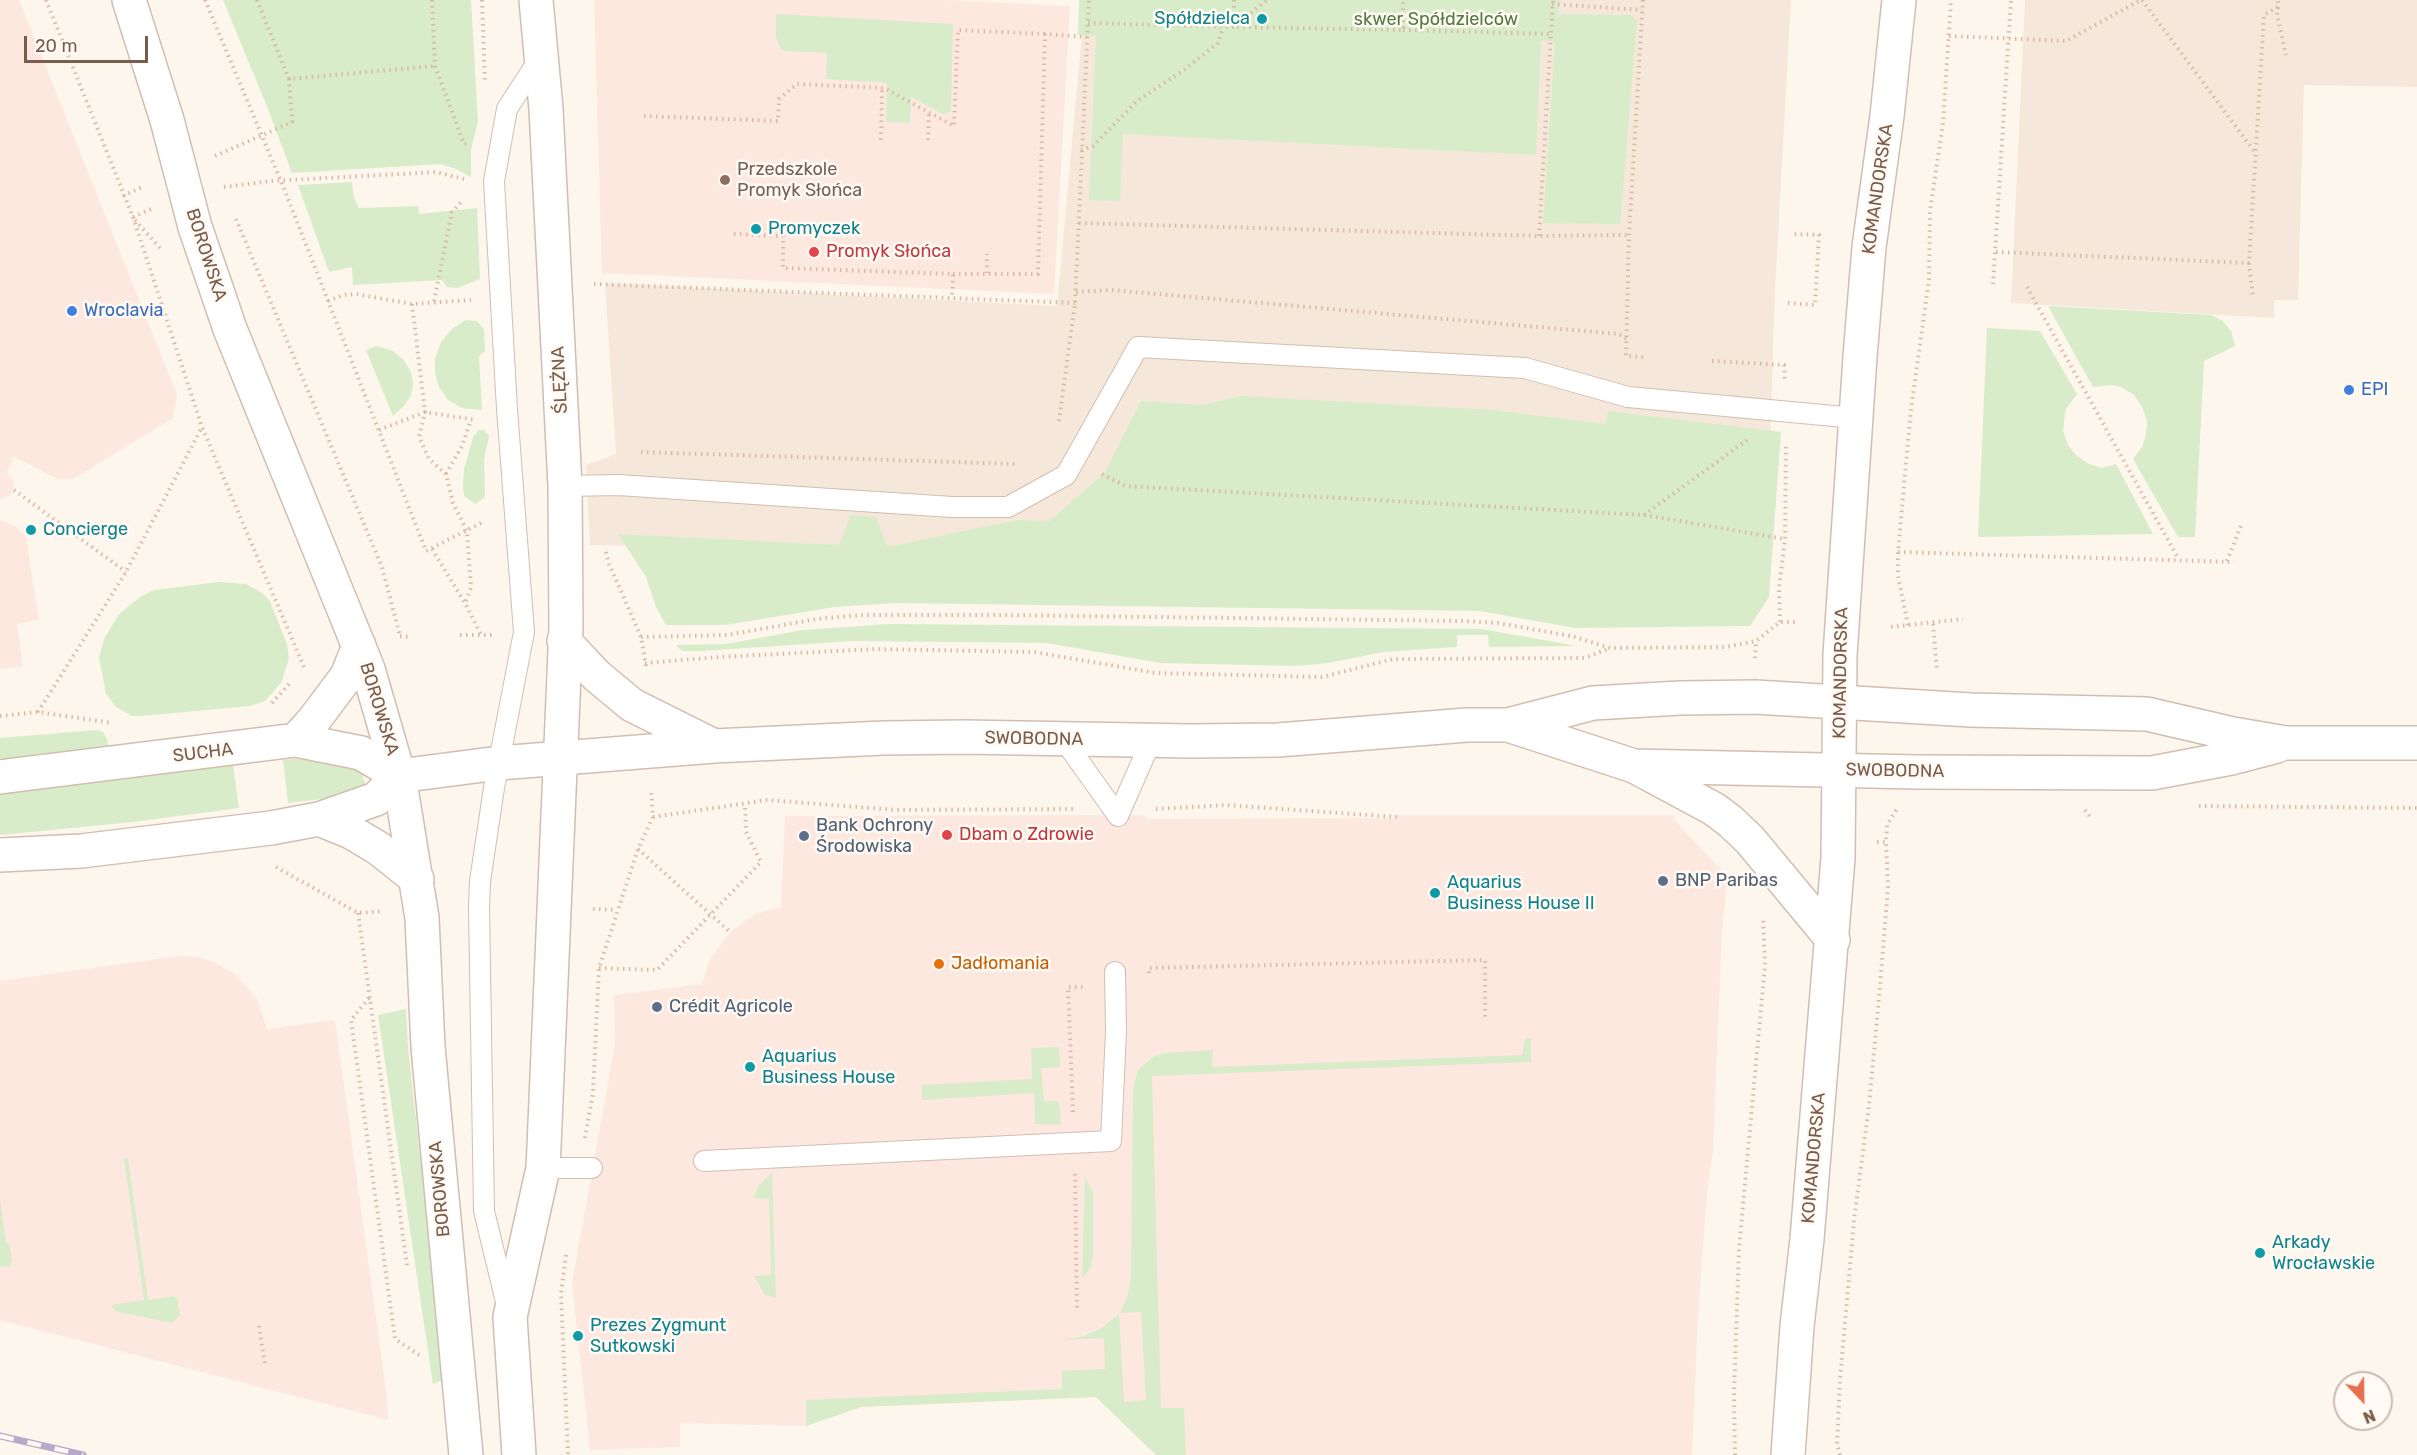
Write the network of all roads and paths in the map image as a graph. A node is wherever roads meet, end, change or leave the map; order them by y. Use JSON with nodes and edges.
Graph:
{"nodes":[{"id":1,"x":45,"y":0,"type":"edge"},
{"id":2,"x":129,"y":0,"type":"edge"},
{"id":3,"x":205,"y":0,"type":"edge"},
{"id":4,"x":256,"y":0,"type":"edge"},
{"id":5,"x":432,"y":0,"type":"edge"},
{"id":6,"x":536,"y":0,"type":"edge"},
{"id":7,"x":1089,"y":0,"type":"edge"},
{"id":8,"x":1234,"y":0,"type":"edge"},
{"id":9,"x":1267,"y":0,"type":"edge"},
{"id":10,"x":1403,"y":0,"type":"edge"},
{"id":11,"x":1643,"y":0,"type":"edge"},
{"id":12,"x":1899,"y":0,"type":"edge"},
{"id":13,"x":1951,"y":0,"type":"edge"},
{"id":14,"x":2012,"y":0,"type":"edge"},
{"id":15,"x":2141,"y":0,"type":"edge"},
{"id":16,"x":2278,"y":0,"type":"edge"},
{"id":17,"x":1552,"y":2,"type":"edge"},
{"id":18,"x":2278,"y":7,"type":"junction"},
{"id":19,"x":1642,"y":10,"type":"junction"},
{"id":20,"x":1088,"y":23,"type":"junction"},
{"id":21,"x":1234,"y":27,"type":"junction"},
{"id":22,"x":1223,"y":28,"type":"junction"},
{"id":23,"x":1403,"y":30,"type":"junction"},
{"id":24,"x":1045,"y":34,"type":"junction"},
{"id":25,"x":1551,"y":34,"type":"junction"},
{"id":26,"x":1949,"y":36,"type":"junction"},
{"id":27,"x":1087,"y":37,"type":"junction"},
{"id":28,"x":2010,"y":39,"type":"junction"},
{"id":29,"x":2286,"y":55,"type":"dead end"},
{"id":30,"x":541,"y":57,"type":"junction"},
{"id":31,"x":435,"y":66,"type":"junction"},
{"id":32,"x":289,"y":79,"type":"junction"},
{"id":33,"x":882,"y":88,"type":"junction"},
{"id":34,"x":929,"y":112,"type":"junction"},
{"id":35,"x":644,"y":116,"type":"dead end"},
{"id":36,"x":262,"y":135,"type":"junction"},
{"id":37,"x":881,"y":140,"type":"dead end"},
{"id":38,"x":928,"y":140,"type":"dead end"},
{"id":39,"x":472,"y":144,"type":"dead end"},
{"id":40,"x":1081,"y":150,"type":"junction"},
{"id":41,"x":2254,"y":152,"type":"junction"},
{"id":42,"x":219,"y":154,"type":"dead end"},
{"id":43,"x":218,"y":177,"type":"dead end"},
{"id":44,"x":280,"y":180,"type":"junction"},
{"id":45,"x":469,"y":184,"type":"dead end"},
{"id":46,"x":232,"y":186,"type":"dead end"},
{"id":47,"x":143,"y":187,"type":"dead end"},
{"id":48,"x":224,"y":192,"type":"dead end"},
{"id":49,"x":123,"y":196,"type":"junction"},
{"id":50,"x":466,"y":196,"type":"dead end"},
{"id":51,"x":233,"y":212,"type":"dead end"},
{"id":52,"x":1079,"y":223,"type":"junction"},
{"id":53,"x":734,"y":234,"type":"dead end"},
{"id":54,"x":1791,"y":234,"type":"dead end"},
{"id":55,"x":1629,"y":235,"type":"junction"},
{"id":56,"x":1539,"y":236,"type":"junction"},
{"id":57,"x":1996,"y":252,"type":"junction"},
{"id":58,"x":987,"y":255,"type":"dead end"},
{"id":59,"x":2248,"y":263,"type":"junction"},
{"id":60,"x":987,"y":273,"type":"junction"},
{"id":61,"x":952,"y":274,"type":"junction"},
{"id":62,"x":588,"y":284,"type":"dead end"},
{"id":63,"x":1993,"y":284,"type":"dead end"},
{"id":64,"x":2027,"y":287,"type":"dead end"},
{"id":65,"x":1076,"y":292,"type":"junction"},
{"id":66,"x":952,"y":297,"type":"junction"},
{"id":67,"x":2253,"y":298,"type":"dead end"},
{"id":68,"x":482,"y":300,"type":"dead end"},
{"id":69,"x":328,"y":301,"type":"junction"},
{"id":70,"x":434,"y":301,"type":"junction"},
{"id":71,"x":1076,"y":303,"type":"junction"},
{"id":72,"x":1788,"y":303,"type":"dead end"},
{"id":73,"x":412,"y":304,"type":"junction"},
{"id":74,"x":1628,"y":339,"type":"junction"},
{"id":75,"x":1644,"y":357,"type":"dead end"},
{"id":76,"x":1712,"y":361,"type":"dead end"},
{"id":77,"x":1786,"y":411,"type":"junction"},
{"id":78,"x":425,"y":412,"type":"junction"},
{"id":79,"x":1856,"y":418,"type":"junction"},
{"id":80,"x":480,"y":419,"type":"dead end"},
{"id":81,"x":471,"y":420,"type":"junction"},
{"id":82,"x":202,"y":427,"type":"junction"},
{"id":83,"x":1058,"y":427,"type":"dead end"},
{"id":84,"x":379,"y":430,"type":"junction"},
{"id":85,"x":632,"y":452,"type":"dead end"},
{"id":86,"x":1028,"y":465,"type":"dead end"},
{"id":87,"x":446,"y":474,"type":"junction"},
{"id":88,"x":1066,"y":476,"type":"junction"},
{"id":89,"x":566,"y":486,"type":"junction"},
{"id":90,"x":14,"y":490,"type":"dead end"},
{"id":91,"x":1644,"y":515,"type":"junction"},
{"id":92,"x":2242,"y":523,"type":"dead end"},
{"id":93,"x":1785,"y":539,"type":"junction"},
{"id":94,"x":605,"y":545,"type":"dead end"},
{"id":95,"x":1898,"y":552,"type":"junction"},
{"id":96,"x":2179,"y":559,"type":"junction"},
{"id":97,"x":2226,"y":561,"type":"junction"},
{"id":98,"x":2234,"y":562,"type":"dead end"},
{"id":99,"x":126,"y":572,"type":"junction"},
{"id":100,"x":465,"y":603,"type":"junction"},
{"id":101,"x":1963,"y":619,"type":"dead end"},
{"id":102,"x":1780,"y":622,"type":"junction"},
{"id":103,"x":1795,"y":622,"type":"dead end"},
{"id":104,"x":1934,"y":624,"type":"junction"},
{"id":105,"x":1908,"y":626,"type":"junction"},
{"id":106,"x":1891,"y":627,"type":"dead end"},
{"id":107,"x":502,"y":634,"type":"dead end"},
{"id":108,"x":460,"y":635,"type":"dead end"},
{"id":109,"x":481,"y":635,"type":"junction"},
{"id":110,"x":394,"y":636,"type":"dead end"},
{"id":111,"x":400,"y":636,"type":"junction"},
{"id":112,"x":411,"y":637,"type":"dead end"},
{"id":113,"x":641,"y":638,"type":"junction"},
{"id":114,"x":564,"y":641,"type":"junction"},
{"id":115,"x":1756,"y":641,"type":"junction"},
{"id":116,"x":359,"y":646,"type":"junction"},
{"id":117,"x":1610,"y":648,"type":"junction"},
{"id":118,"x":1755,"y":668,"type":"dead end"},
{"id":119,"x":1938,"y":674,"type":"dead end"},
{"id":120,"x":1839,"y":702,"type":"junction"},
{"id":121,"x":268,"y":708,"type":"dead end"},
{"id":122,"x":38,"y":712,"type":"junction"},
{"id":123,"x":0,"y":716,"type":"edge"},
{"id":124,"x":110,"y":722,"type":"dead end"},
{"id":125,"x":1508,"y":725,"type":"junction"},
{"id":126,"x":296,"y":740,"type":"junction"},
{"id":127,"x":1064,"y":740,"type":"junction"},
{"id":128,"x":1151,"y":741,"type":"junction"},
{"id":129,"x":2286,"y":743,"type":"junction"},
{"id":130,"x":2417,"y":743,"type":"edge"},
{"id":131,"x":714,"y":746,"type":"junction"},
{"id":132,"x":560,"y":759,"type":"junction"},
{"id":133,"x":499,"y":763,"type":"junction"},
{"id":134,"x":1634,"y":766,"type":"junction"},
{"id":135,"x":1839,"y":770,"type":"junction"},
{"id":136,"x":399,"y":776,"type":"junction"},
{"id":137,"x":0,"y":777,"type":"edge"},
{"id":138,"x":651,"y":796,"type":"dead end"},
{"id":139,"x":1906,"y":804,"type":"dead end"},
{"id":140,"x":746,"y":805,"type":"junction"},
{"id":141,"x":2080,"y":805,"type":"dead end"},
{"id":142,"x":2091,"y":805,"type":"dead end"},
{"id":143,"x":2198,"y":806,"type":"dead end"},
{"id":144,"x":1117,"y":808,"type":"junction"},
{"id":145,"x":2417,"y":808,"type":"edge"},
{"id":146,"x":652,"y":817,"type":"junction"},
{"id":147,"x":1398,"y":817,"type":"dead end"},
{"id":148,"x":319,"y":819,"type":"junction"},
{"id":149,"x":1875,"y":842,"type":"dead end"},
{"id":150,"x":1886,"y":842,"type":"junction"},
{"id":151,"x":639,"y":849,"type":"junction"},
{"id":152,"x":0,"y":855,"type":"edge"},
{"id":153,"x":274,"y":860,"type":"dead end"},
{"id":154,"x":417,"y":879,"type":"junction"},
{"id":155,"x":1763,"y":906,"type":"dead end"},
{"id":156,"x":588,"y":909,"type":"dead end"},
{"id":157,"x":617,"y":910,"type":"junction"},
{"id":158,"x":390,"y":911,"type":"dead end"},
{"id":159,"x":358,"y":912,"type":"junction"},
{"id":160,"x":710,"y":914,"type":"junction"},
{"id":161,"x":730,"y":932,"type":"dead end"},
{"id":162,"x":1833,"y":940,"type":"junction"},
{"id":163,"x":599,"y":968,"type":"junction"},
{"id":164,"x":1115,"y":972,"type":"dead end"},
{"id":165,"x":1149,"y":977,"type":"dead end"},
{"id":166,"x":369,"y":998,"type":"junction"},
{"id":167,"x":1485,"y":1018,"type":"dead end"},
{"id":168,"x":585,"y":1142,"type":"dead end"},
{"id":169,"x":704,"y":1161,"type":"dead end"},
{"id":170,"x":543,"y":1168,"type":"junction"},
{"id":171,"x":592,"y":1168,"type":"dead end"},
{"id":172,"x":568,"y":1244,"type":"dead end"},
{"id":173,"x":408,"y":1274,"type":"dead end"},
{"id":174,"x":510,"y":1317,"type":"junction"},
{"id":175,"x":259,"y":1326,"type":"dead end"},
{"id":176,"x":418,"y":1344,"type":"dead end"},
{"id":177,"x":420,"y":1355,"type":"junction"},
{"id":178,"x":265,"y":1365,"type":"dead end"},
{"id":179,"x":421,"y":1366,"type":"dead end"},
{"id":180,"x":466,"y":1455,"type":"edge"},
{"id":181,"x":519,"y":1455,"type":"edge"},
{"id":182,"x":568,"y":1455,"type":"edge"},
{"id":183,"x":1735,"y":1455,"type":"edge"},
{"id":184,"x":1788,"y":1455,"type":"edge"},
{"id":185,"x":1840,"y":1455,"type":"edge"}],
"edges":[{"from":1,"to":49,"type":"path"},
{"from":2,"to":116,"type":"street","name":"BOROWSKA"},
{"from":3,"to":36,"type":"path"},
{"from":4,"to":32,"type":"path"},
{"from":5,"to":31,"type":"path"},
{"from":6,"to":30,"type":"street","name":"ŚLĘŻNA"},
{"from":7,"to":20,"type":"path"},
{"from":8,"to":21,"type":"path"},
{"from":9,"to":21,"type":"path"},
{"from":10,"to":23,"type":"path"},
{"from":11,"to":19,"type":"path"},
{"from":12,"to":79,"type":"street","name":"KOMANDORSKA"},
{"from":13,"to":26,"type":"path"},
{"from":14,"to":28,"type":"path"},
{"from":15,"to":28,"type":"path"},
{"from":15,"to":41,"type":"path"},
{"from":16,"to":18,"type":"path"},
{"from":17,"to":19,"type":"path"},
{"from":17,"to":25,"type":"path"},
{"from":18,"to":29,"type":"path"},
{"from":18,"to":41,"type":"path"},
{"from":19,"to":55,"type":"path"},
{"from":20,"to":22,"type":"path"},
{"from":20,"to":27,"type":"path"},
{"from":21,"to":22,"type":"path"},
{"from":21,"to":23,"type":"path"},
{"from":22,"to":40,"type":"path"},
{"from":23,"to":25,"type":"path"},
{"from":24,"to":27,"type":"path"},
{"from":24,"to":34,"type":"path"},
{"from":24,"to":60,"type":"path"},
{"from":25,"to":56,"type":"path"},
{"from":26,"to":28,"type":"path"},
{"from":26,"to":95,"type":"path"},
{"from":27,"to":40,"type":"path"},
{"from":28,"to":57,"type":"path"},
{"from":30,"to":89,"type":"street","name":"ŚLĘŻNA"},
{"from":30,"to":133,"type":"lane"},
{"from":31,"to":32,"type":"path"},
{"from":31,"to":39,"type":"path"},
{"from":32,"to":36,"type":"path"},
{"from":33,"to":34,"type":"path"},
{"from":33,"to":35,"type":"path"},
{"from":33,"to":37,"type":"path"},
{"from":34,"to":38,"type":"path"},
{"from":36,"to":42,"type":"path"},
{"from":36,"to":44,"type":"path"},
{"from":40,"to":52,"type":"path"},
{"from":41,"to":59,"type":"path"},
{"from":43,"to":48,"type":"path"},
{"from":44,"to":45,"type":"path"},
{"from":44,"to":46,"type":"path"},
{"from":44,"to":69,"type":"path"},
{"from":47,"to":49,"type":"path"},
{"from":49,"to":82,"type":"path"},
{"from":50,"to":70,"type":"path"},
{"from":51,"to":111,"type":"path"},
{"from":52,"to":56,"type":"path"},
{"from":52,"to":65,"type":"path"},
{"from":53,"to":61,"type":"path"},
{"from":54,"to":72,"type":"path"},
{"from":55,"to":56,"type":"path"},
{"from":55,"to":74,"type":"path"},
{"from":57,"to":59,"type":"path"},
{"from":57,"to":63,"type":"path"},
{"from":58,"to":60,"type":"path"},
{"from":59,"to":67,"type":"path"},
{"from":60,"to":61,"type":"path"},
{"from":61,"to":66,"type":"path"},
{"from":62,"to":66,"type":"path"},
{"from":64,"to":96,"type":"path"},
{"from":65,"to":71,"type":"path"},
{"from":65,"to":74,"type":"path"},
{"from":66,"to":71,"type":"path"},
{"from":68,"to":70,"type":"path"},
{"from":69,"to":73,"type":"path"},
{"from":69,"to":84,"type":"path"},
{"from":70,"to":73,"type":"path"},
{"from":71,"to":83,"type":"path"},
{"from":73,"to":78,"type":"path"},
{"from":74,"to":75,"type":"path"},
{"from":76,"to":77,"type":"path"},
{"from":77,"to":79,"type":"lane"},
{"from":77,"to":88,"type":"lane"},
{"from":77,"to":91,"type":"path"},
{"from":77,"to":93,"type":"path"},
{"from":78,"to":81,"type":"path"},
{"from":78,"to":84,"type":"path"},
{"from":78,"to":87,"type":"path"},
{"from":79,"to":120,"type":"street","name":"KOMANDORSKA"},
{"from":80,"to":81,"type":"path"},
{"from":81,"to":87,"type":"path"},
{"from":82,"to":99,"type":"path"},
{"from":82,"to":121,"type":"path"},
{"from":84,"to":100,"type":"path"},
{"from":85,"to":86,"type":"path"},
{"from":87,"to":100,"type":"path"},
{"from":88,"to":89,"type":"lane"},
{"from":88,"to":91,"type":"path"},
{"from":89,"to":114,"type":"street","name":"ŚLĘŻNA"},
{"from":90,"to":99,"type":"path"},
{"from":91,"to":93,"type":"path"},
{"from":92,"to":97,"type":"path"},
{"from":93,"to":102,"type":"path"},
{"from":94,"to":113,"type":"path"},
{"from":95,"to":96,"type":"path"},
{"from":95,"to":105,"type":"path"},
{"from":96,"to":97,"type":"path"},
{"from":97,"to":98,"type":"path"},
{"from":99,"to":122,"type":"path"},
{"from":100,"to":109,"type":"path"},
{"from":101,"to":104,"type":"path"},
{"from":102,"to":103,"type":"path"},
{"from":102,"to":115,"type":"path"},
{"from":104,"to":105,"type":"path"},
{"from":104,"to":119,"type":"path"},
{"from":105,"to":106,"type":"path"},
{"from":107,"to":109,"type":"path"},
{"from":108,"to":109,"type":"path"},
{"from":110,"to":111,"type":"path"},
{"from":111,"to":112,"type":"path"},
{"from":113,"to":117,"type":"path"},
{"from":113,"to":117,"type":"path"},
{"from":114,"to":131,"type":"street"},
{"from":114,"to":132,"type":"street","name":"ŚLĘŻNA"},
{"from":115,"to":117,"type":"path"},
{"from":115,"to":118,"type":"path"},
{"from":116,"to":126,"type":"street"},
{"from":116,"to":136,"type":"street","name":"BOROWSKA"},
{"from":120,"to":125,"type":"street","name":"SWOBODNA"},
{"from":120,"to":129,"type":"street","name":"SWOBODNA"},
{"from":120,"to":135,"type":"street","name":"KOMANDORSKA"},
{"from":122,"to":123,"type":"path"},
{"from":122,"to":124,"type":"path"},
{"from":125,"to":128,"type":"street","name":"SWOBODNA"},
{"from":125,"to":134,"type":"street","name":"SWOBODNA"},
{"from":126,"to":136,"type":"street","name":"SUCHA"},
{"from":126,"to":137,"type":"street","name":"SUCHA"},
{"from":127,"to":128,"type":"street","name":"SWOBODNA"},
{"from":127,"to":131,"type":"street","name":"SWOBODNA"},
{"from":127,"to":144,"type":"lane"},
{"from":128,"to":144,"type":"lane"},
{"from":129,"to":130,"type":"street","name":"SWOBODNA"},
{"from":129,"to":135,"type":"street","name":"SWOBODNA"},
{"from":131,"to":132,"type":"street","name":"SWOBODNA"},
{"from":132,"to":133,"type":"street"},
{"from":132,"to":170,"type":"street"},
{"from":133,"to":136,"type":"street"},
{"from":133,"to":174,"type":"lane"},
{"from":134,"to":135,"type":"street","name":"SWOBODNA"},
{"from":134,"to":162,"type":"street"},
{"from":135,"to":162,"type":"street","name":"KOMANDORSKA"},
{"from":136,"to":148,"type":"street"},
{"from":136,"to":154,"type":"street","name":"BOROWSKA"},
{"from":138,"to":146,"type":"path"},
{"from":139,"to":150,"type":"path"},
{"from":140,"to":144,"type":"path"},
{"from":140,"to":146,"type":"path"},
{"from":140,"to":160,"type":"path"},
{"from":141,"to":142,"type":"path"},
{"from":143,"to":145,"type":"path"},
{"from":144,"to":147,"type":"path"},
{"from":146,"to":151,"type":"path"},
{"from":148,"to":152,"type":"street"},
{"from":148,"to":154,"type":"street"},
{"from":149,"to":150,"type":"path"},
{"from":150,"to":185,"type":"path"},
{"from":151,"to":157,"type":"path"},
{"from":151,"to":160,"type":"path"},
{"from":153,"to":159,"type":"path"},
{"from":154,"to":180,"type":"street","name":"BOROWSKA"},
{"from":155,"to":183,"type":"path"},
{"from":156,"to":157,"type":"path"},
{"from":157,"to":163,"type":"path"},
{"from":158,"to":159,"type":"path"},
{"from":159,"to":166,"type":"path"},
{"from":160,"to":161,"type":"path"},
{"from":160,"to":163,"type":"path"},
{"from":162,"to":184,"type":"street","name":"KOMANDORSKA"},
{"from":163,"to":168,"type":"path"},
{"from":164,"to":169,"type":"lane"},
{"from":165,"to":167,"type":"path"},
{"from":166,"to":173,"type":"path"},
{"from":166,"to":177,"type":"path"},
{"from":170,"to":171,"type":"lane"},
{"from":170,"to":174,"type":"street"},
{"from":172,"to":182,"type":"path"},
{"from":174,"to":181,"type":"street"},
{"from":175,"to":178,"type":"path"},
{"from":176,"to":177,"type":"path"},
{"from":177,"to":179,"type":"path"}]}
